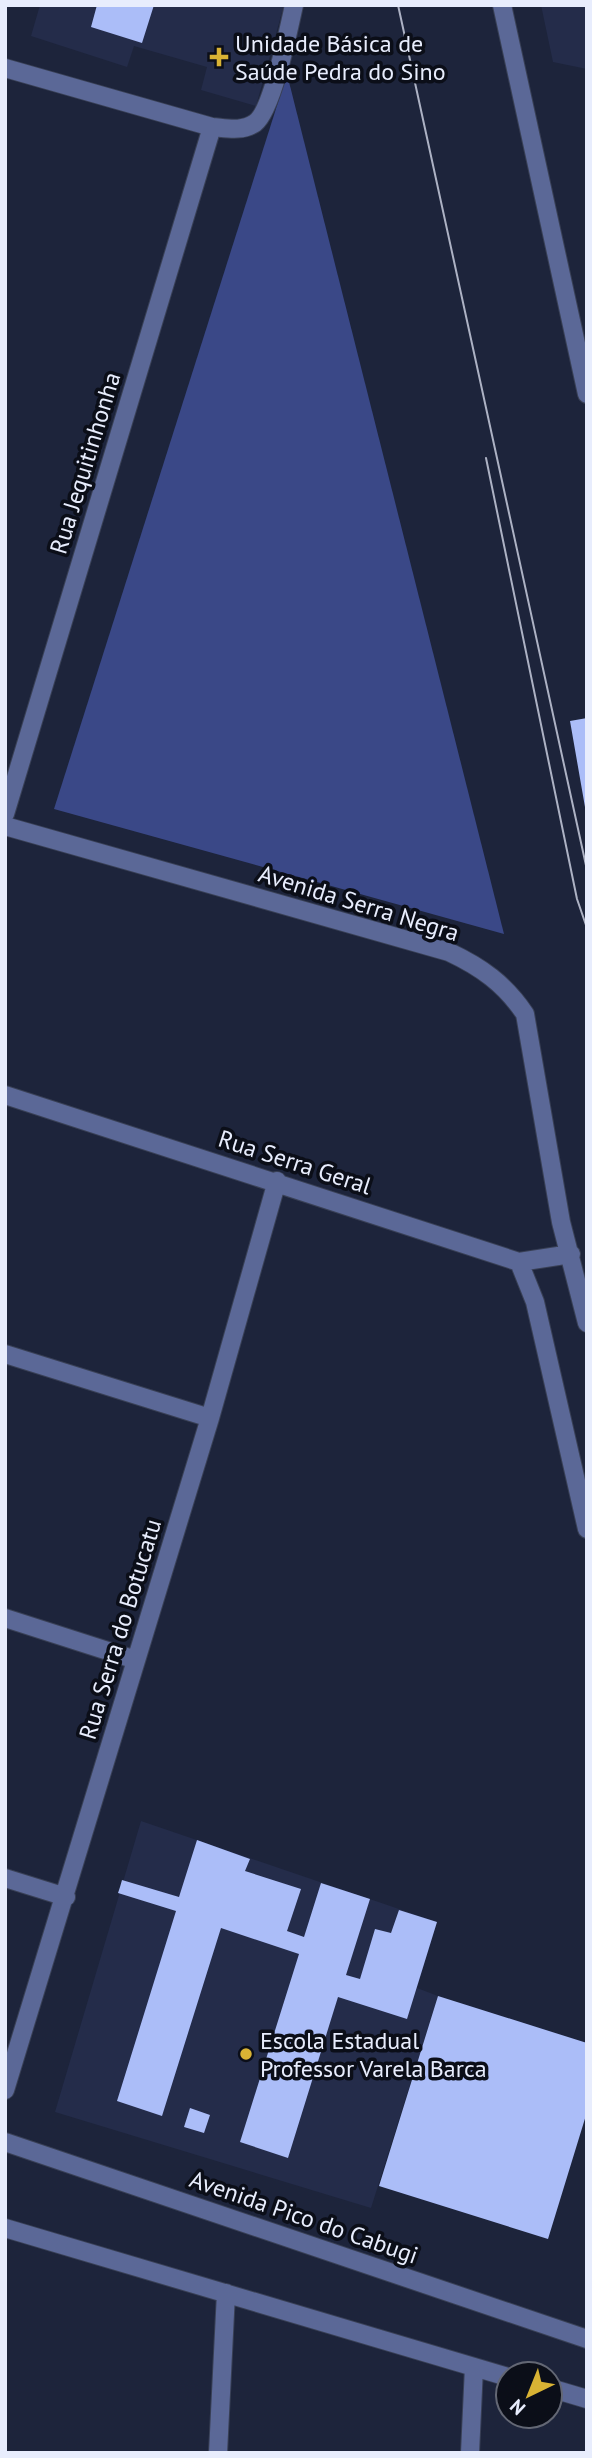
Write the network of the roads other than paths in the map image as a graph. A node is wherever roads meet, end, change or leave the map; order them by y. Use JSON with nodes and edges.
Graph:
{"nodes":[{"id":1,"x":294,"y":5,"type":"edge"},
{"id":2,"x":502,"y":5,"type":"edge"},
{"id":3,"x":5,"y":68,"type":"edge"},
{"id":4,"x":212,"y":127,"type":"junction"},
{"id":5,"x":587,"y":394,"type":"edge"},
{"id":6,"x":5,"y":814,"type":"edge"},
{"id":7,"x":5,"y":826,"type":"edge"},
{"id":8,"x":5,"y":1095,"type":"edge"},
{"id":9,"x":277,"y":1181,"type":"junction"},
{"id":10,"x":571,"y":1254,"type":"junction"},
{"id":11,"x":519,"y":1262,"type":"junction"},
{"id":12,"x":587,"y":1323,"type":"edge"},
{"id":13,"x":5,"y":1354,"type":"edge"},
{"id":14,"x":210,"y":1418,"type":"junction"},
{"id":15,"x":587,"y":1529,"type":"edge"},
{"id":16,"x":5,"y":1618,"type":"edge"},
{"id":17,"x":136,"y":1660,"type":"junction"},
{"id":18,"x":5,"y":1878,"type":"edge"},
{"id":19,"x":66,"y":1897,"type":"junction"},
{"id":20,"x":5,"y":2090,"type":"edge"},
{"id":21,"x":5,"y":2141,"type":"edge"},
{"id":22,"x":5,"y":2228,"type":"edge"},
{"id":23,"x":226,"y":2293,"type":"junction"},
{"id":24,"x":587,"y":2339,"type":"edge"},
{"id":25,"x":474,"y":2367,"type":"junction"},
{"id":26,"x":494,"y":2372,"type":"edge"},
{"id":27,"x":564,"y":2392,"type":"edge"},
{"id":28,"x":587,"y":2399,"type":"edge"},
{"id":29,"x":218,"y":2453,"type":"edge"},
{"id":30,"x":470,"y":2453,"type":"edge"}],
"edges":[{"from":1,"to":4,"type":"street"},
{"from":2,"to":5,"type":"street"},
{"from":3,"to":4,"type":"street"},
{"from":4,"to":6,"type":"street","name":"Rua Jequitinhonha"},
{"from":7,"to":10,"type":"street","name":"Avenida Serra Negra"},
{"from":8,"to":9,"type":"street","name":"Rua Serra Geral"},
{"from":9,"to":11,"type":"street","name":"Rua Serra Geral"},
{"from":9,"to":14,"type":"street","name":"Rua Serra do Botucatu"},
{"from":10,"to":11,"type":"street","name":"Rua Serra Geral"},
{"from":10,"to":12,"type":"street","name":"Avenida Serra Negra"},
{"from":11,"to":15,"type":"street"},
{"from":13,"to":14,"type":"street"},
{"from":14,"to":17,"type":"street","name":"Rua Serra do Botucatu"},
{"from":16,"to":17,"type":"street"},
{"from":17,"to":19,"type":"street","name":"Rua Serra do Botucatu"},
{"from":18,"to":19,"type":"street"},
{"from":19,"to":20,"type":"street","name":"Rua Serra do Botucatu"},
{"from":21,"to":24,"type":"street","name":"Avenida Pico do Cabugi"},
{"from":22,"to":23,"type":"street"},
{"from":23,"to":25,"type":"street"},
{"from":23,"to":29,"type":"street"},
{"from":25,"to":26,"type":"street"},
{"from":25,"to":30,"type":"street"},
{"from":27,"to":28,"type":"street"}]}
